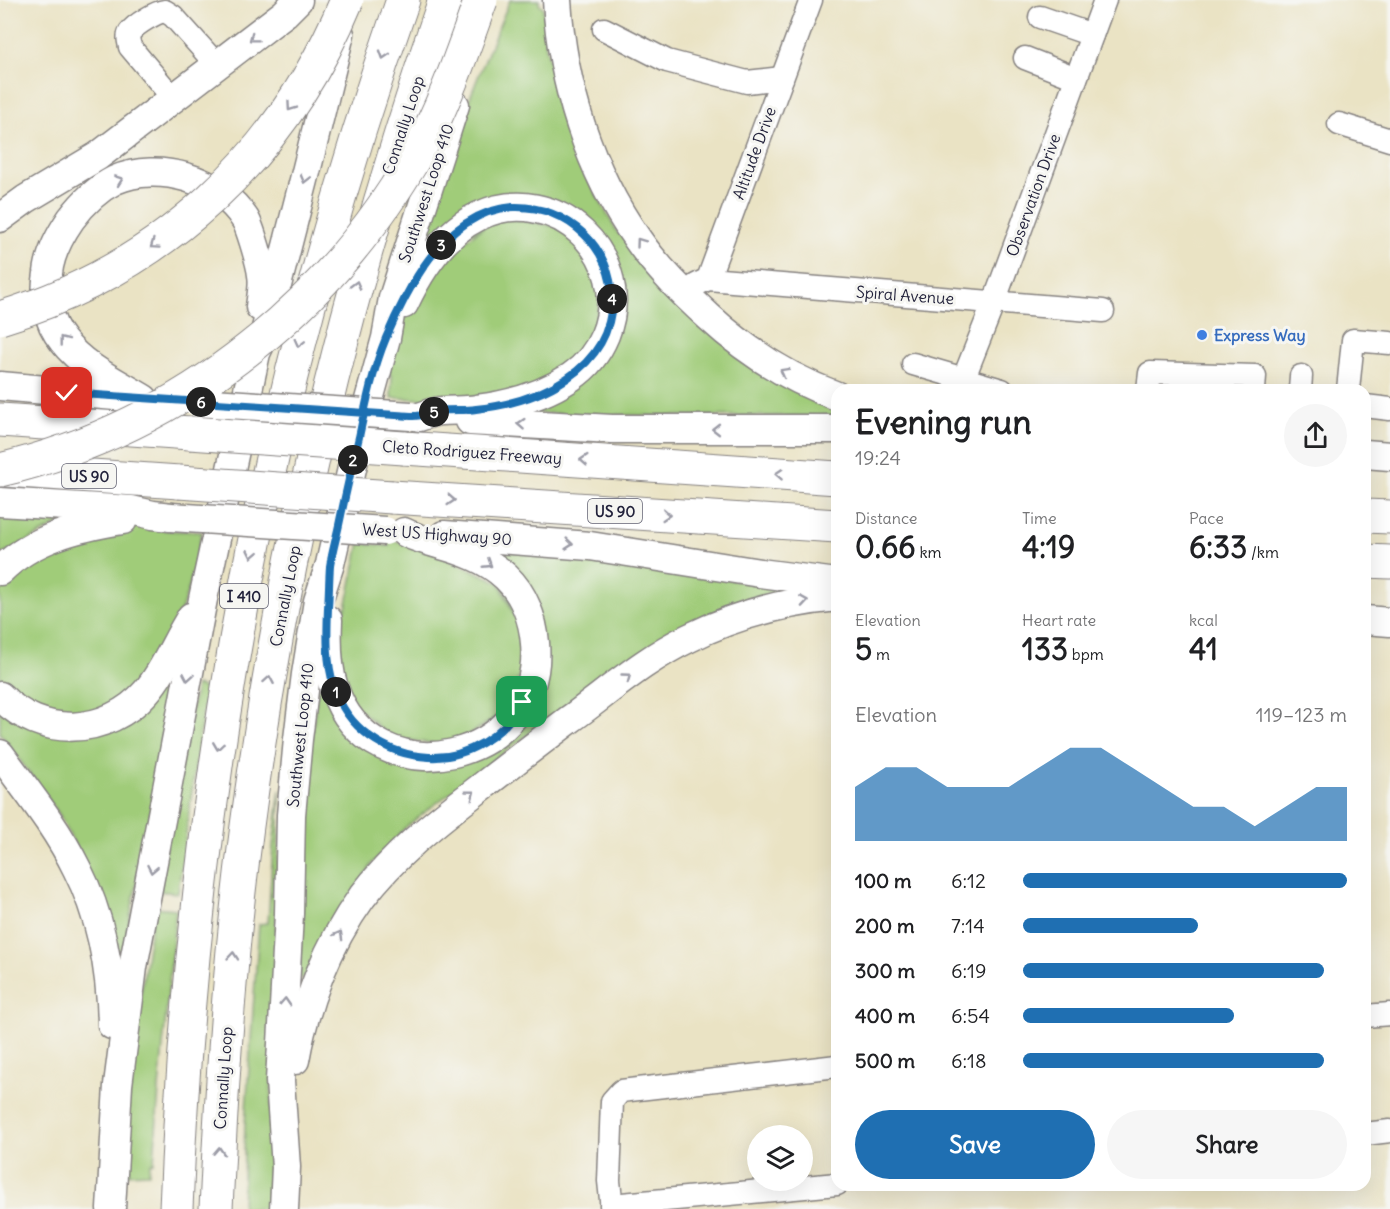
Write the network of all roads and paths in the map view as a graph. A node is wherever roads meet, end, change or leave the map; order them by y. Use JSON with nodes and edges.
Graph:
{"nodes":[{"id":1,"x":298,"y":0,"type":"edge"},
{"id":2,"x":348,"y":0,"type":"edge"},
{"id":3,"x":403,"y":0,"type":"edge"},
{"id":4,"x":444,"y":0,"type":"edge"},
{"id":5,"x":481,"y":0,"type":"edge"},
{"id":6,"x":496,"y":0,"type":"edge"},
{"id":7,"x":557,"y":0,"type":"edge"},
{"id":8,"x":811,"y":0,"type":"edge"},
{"id":9,"x":1105,"y":0,"type":"edge"},
{"id":10,"x":1040,"y":17,"type":"dead end"},
{"id":11,"x":604,"y":29,"type":"dead end"},
{"id":12,"x":1092,"y":35,"type":"junction"},
{"id":13,"x":1024,"y":58,"type":"dead end"},
{"id":14,"x":217,"y":65,"type":"junction"},
{"id":15,"x":782,"y":78,"type":"junction"},
{"id":16,"x":1076,"y":78,"type":"junction"},
{"id":17,"x":174,"y":98,"type":"junction"},
{"id":18,"x":1338,"y":124,"type":"dead end"},
{"id":19,"x":1390,"y":140,"type":"edge"},
{"id":20,"x":0,"y":218,"type":"edge"},
{"id":21,"x":708,"y":279,"type":"junction"},
{"id":22,"x":683,"y":292,"type":"junction"},
{"id":23,"x":994,"y":302,"type":"junction"},
{"id":24,"x":1103,"y":311,"type":"dead end"},
{"id":25,"x":0,"y":318,"type":"edge"},
{"id":26,"x":386,"y":338,"type":"junction"},
{"id":27,"x":1390,"y":343,"type":"edge"},
{"id":28,"x":255,"y":352,"type":"junction"},
{"id":29,"x":913,"y":364,"type":"dead end"},
{"id":30,"x":1202,"y":379,"type":"edge"},
{"id":31,"x":961,"y":384,"type":"edge"},
{"id":32,"x":1149,"y":384,"type":"edge"},
{"id":33,"x":1254,"y":384,"type":"edge"},
{"id":34,"x":1349,"y":384,"type":"edge"},
{"id":35,"x":0,"y":386,"type":"edge"},
{"id":36,"x":831,"y":393,"type":"edge"},
{"id":37,"x":144,"y":399,"type":"junction"},
{"id":38,"x":1371,"y":407,"type":"edge"},
{"id":39,"x":1390,"y":409,"type":"edge"},
{"id":40,"x":193,"y":417,"type":"junction"},
{"id":41,"x":0,"y":420,"type":"edge"},
{"id":42,"x":411,"y":427,"type":"junction"},
{"id":43,"x":831,"y":429,"type":"edge"},
{"id":44,"x":1371,"y":454,"type":"edge"},
{"id":45,"x":1390,"y":456,"type":"edge"},
{"id":46,"x":0,"y":470,"type":"edge"},
{"id":47,"x":831,"y":477,"type":"edge"},
{"id":48,"x":0,"y":502,"type":"edge"},
{"id":49,"x":162,"y":516,"type":"junction"},
{"id":50,"x":1371,"y":516,"type":"edge"},
{"id":51,"x":1390,"y":517,"type":"edge"},
{"id":52,"x":831,"y":526,"type":"edge"},
{"id":53,"x":394,"y":532,"type":"junction"},
{"id":54,"x":1371,"y":561,"type":"edge"},
{"id":55,"x":1390,"y":562,"type":"edge"},
{"id":56,"x":330,"y":564,"type":"junction"},
{"id":57,"x":0,"y":571,"type":"edge"},
{"id":58,"x":831,"y":582,"type":"edge"},
{"id":59,"x":831,"y":598,"type":"edge"},
{"id":60,"x":203,"y":599,"type":"junction"},
{"id":61,"x":1371,"y":620,"type":"edge"},
{"id":62,"x":1390,"y":622,"type":"edge"},
{"id":63,"x":0,"y":696,"type":"edge"},
{"id":64,"x":0,"y":754,"type":"edge"},
{"id":65,"x":1390,"y":1014,"type":"edge"},
{"id":66,"x":1371,"y":1016,"type":"edge"},
{"id":67,"x":121,"y":1052,"type":"junction"},
{"id":68,"x":831,"y":1067,"type":"edge"},
{"id":69,"x":1390,"y":1131,"type":"edge"},
{"id":70,"x":1371,"y":1133,"type":"edge"},
{"id":71,"x":286,"y":1167,"type":"junction"},
{"id":72,"x":831,"y":1185,"type":"edge"},
{"id":73,"x":612,"y":1207,"type":"edge"},
{"id":74,"x":111,"y":1209,"type":"edge"},
{"id":75,"x":176,"y":1209,"type":"edge"},
{"id":76,"x":216,"y":1209,"type":"edge"},
{"id":77,"x":284,"y":1209,"type":"edge"}],
"edges":[{"from":1,"to":14,"type":"main road","one_way":true},
{"from":2,"to":25,"type":"highway","one_way":true,"bridge":true},
{"from":2,"to":28,"type":"main road","one_way":true},
{"from":3,"to":75,"type":"highway","number":"I 410","one_way":true},
{"from":76,"to":4,"type":"highway","name":"Connally Loop","number":"I 410","one_way":true},
{"from":5,"to":46,"type":"highway","bridge":true},
{"from":6,"to":26,"type":"main road","name":"Southwest Loop 410"},
{"from":22,"to":7,"type":"main road","one_way":true},
{"from":8,"to":15,"type":"street","name":"Altitude Drive"},
{"from":9,"to":12,"type":"street","name":"Observation Drive"},
{"from":10,"to":12,"type":"street"},
{"from":11,"to":15,"type":"street"},
{"from":12,"to":16,"type":"street","name":"Observation Drive"},
{"from":13,"to":16,"type":"street"},
{"from":14,"to":17,"type":"main road"},
{"from":14,"to":17,"type":"street"},
{"from":15,"to":21,"type":"street","name":"Altitude Drive"},
{"from":16,"to":23,"type":"street","name":"Observation Drive"},
{"from":17,"to":20,"type":"main road"},
{"from":18,"to":19,"type":"street"},
{"from":21,"to":22,"type":"street"},
{"from":21,"to":23,"type":"street","name":"Spiral Avenue"},
{"from":36,"to":22,"type":"main road","one_way":true},
{"from":23,"to":24,"type":"street","name":"Spiral Avenue"},
{"from":23,"to":31,"type":"street","name":"Observation Drive"},
{"from":26,"to":42,"type":"main road"},
{"from":26,"to":56,"type":"main road","name":"Southwest Loop 410"},
{"from":27,"to":34,"type":"street"},
{"from":37,"to":28,"type":"main road","one_way":true},
{"from":28,"to":60,"type":"main road"},
{"from":29,"to":31,"type":"street"},
{"from":30,"to":32,"type":"street"},
{"from":30,"to":33,"type":"street"},
{"from":35,"to":37,"type":"main road"},
{"from":37,"to":40,"type":"main road"},
{"from":38,"to":39,"type":"street"},
{"from":40,"to":41,"type":"highway","name":"Cleto Rodriguez Freeway"},
{"from":40,"to":42,"type":"highway","name":"Cleto Rodriguez Freeway","bridge":true},
{"from":43,"to":42,"type":"main road","one_way":true},
{"from":47,"to":42,"type":"highway","name":"Cleto Rodriguez Freeway","one_way":true},
{"from":44,"to":45,"type":"main road"},
{"from":46,"to":52,"type":"highway","number":"US 90","one_way":true,"bridge":true},
{"from":48,"to":49,"type":"main road","name":"West US Highway 90"},
{"from":49,"to":53,"type":"main road","name":"West US Highway 90","bridge":true},
{"from":49,"to":57,"type":"main road"},
{"from":50,"to":51,"type":"highway"},
{"from":53,"to":56,"type":"main road","one_way":true},
{"from":53,"to":58,"type":"main road","name":"West US Highway 90","one_way":true},
{"from":54,"to":55,"type":"highway"},
{"from":71,"to":56,"type":"main road","name":"Southwest Loop 410","one_way":true},
{"from":71,"to":59,"type":"main road","one_way":true},
{"from":60,"to":63,"type":"main road"},
{"from":60,"to":67,"type":"main road","one_way":true},
{"from":61,"to":62,"type":"main road"},
{"from":64,"to":67,"type":"main road"},
{"from":65,"to":66,"type":"street"},
{"from":67,"to":74,"type":"main road"},
{"from":68,"to":73,"type":"street"},
{"from":69,"to":70,"type":"street"},
{"from":71,"to":77,"type":"main road","name":"Southwest Loop 410"},
{"from":72,"to":73,"type":"street"}]}
